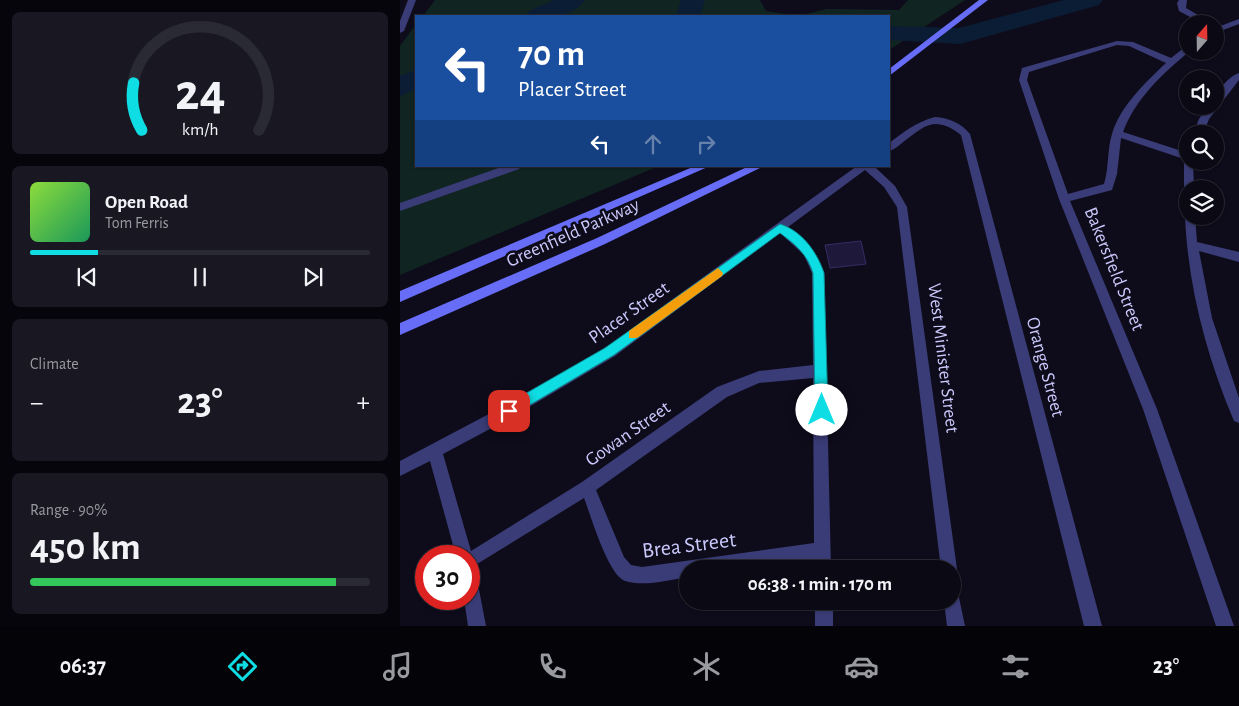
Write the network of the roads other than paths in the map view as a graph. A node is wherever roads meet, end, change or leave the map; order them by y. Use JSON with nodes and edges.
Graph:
{"nodes":[{"id":1,"x":412,"y":0,"type":"edge"},
{"id":2,"x":1183,"y":0,"type":"edge"},
{"id":3,"x":983,"y":1,"type":"edge"},
{"id":4,"x":1192,"y":15,"type":"edge"},
{"id":5,"x":1239,"y":21,"type":"edge"},
{"id":6,"x":1224,"y":26,"type":"edge"},
{"id":7,"x":400,"y":31,"type":"edge"},
{"id":8,"x":1179,"y":55,"type":"edge"},
{"id":9,"x":1170,"y":61,"type":"junction"},
{"id":10,"x":890,"y":72,"type":"edge"},
{"id":11,"x":1239,"y":76,"type":"edge"},
{"id":12,"x":1224,"y":92,"type":"edge"},
{"id":13,"x":1117,"y":133,"type":"junction"},
{"id":14,"x":890,"y":147,"type":"edge"},
{"id":15,"x":1179,"y":154,"type":"edge"},
{"id":16,"x":512,"y":167,"type":"edge"},
{"id":17,"x":703,"y":167,"type":"edge"},
{"id":18,"x":758,"y":167,"type":"edge"},
{"id":19,"x":865,"y":167,"type":"edge"},
{"id":20,"x":867,"y":167,"type":"edge"},
{"id":21,"x":1064,"y":198,"type":"junction"},
{"id":22,"x":400,"y":206,"type":"edge"},
{"id":23,"x":1190,"y":225,"type":"edge"},
{"id":24,"x":780,"y":228,"type":"junction"},
{"id":25,"x":1190,"y":245,"type":"junction"},
{"id":26,"x":1239,"y":257,"type":"edge"},
{"id":27,"x":400,"y":297,"type":"edge"},
{"id":28,"x":400,"y":329,"type":"edge"},
{"id":29,"x":821,"y":371,"type":"junction"},
{"id":30,"x":1239,"y":416,"type":"edge"},
{"id":31,"x":434,"y":450,"type":"junction"},
{"id":32,"x":400,"y":468,"type":"edge"},
{"id":33,"x":587,"y":487,"type":"junction"},
{"id":34,"x":461,"y":545,"type":"edge"},
{"id":35,"x":822,"y":550,"type":"junction"},
{"id":36,"x":480,"y":554,"type":"edge"},
{"id":37,"x":823,"y":560,"type":"edge"},
{"id":38,"x":948,"y":560,"type":"edge"},
{"id":39,"x":474,"y":610,"type":"edge"},
{"id":40,"x":824,"y":610,"type":"edge"},
{"id":41,"x":954,"y":610,"type":"edge"},
{"id":42,"x":477,"y":626,"type":"edge"},
{"id":43,"x":824,"y":626,"type":"edge"},
{"id":44,"x":956,"y":626,"type":"edge"},
{"id":45,"x":1093,"y":626,"type":"edge"},
{"id":46,"x":1224,"y":626,"type":"edge"}],
"edges":[{"from":1,"to":7,"type":"street"},
{"from":2,"to":4,"type":"street"},
{"from":3,"to":10,"type":"main road"},
{"from":5,"to":6,"type":"street"},
{"from":8,"to":9,"type":"street"},
{"from":9,"to":13,"type":"street"},
{"from":9,"to":21,"type":"street","name":"Bakersfield Street"},
{"from":11,"to":12,"type":"street"},
{"from":13,"to":15,"type":"street"},
{"from":13,"to":21,"type":"street"},
{"from":14,"to":45,"type":"street","name":"Orange Street"},
{"from":16,"to":22,"type":"street"},
{"from":17,"to":27,"type":"main road","name":"Greenfield Parkway"},
{"from":18,"to":28,"type":"main road","name":"Greenfield Parkway"},
{"from":19,"to":24,"type":"street","name":"Placer Street"},
{"from":20,"to":38,"type":"street","name":"West Minister Street"},
{"from":21,"to":46,"type":"street","name":"Bakersfield Street"},
{"from":23,"to":25,"type":"street"},
{"from":24,"to":29,"type":"street"},
{"from":24,"to":31,"type":"street","name":"Placer Street"},
{"from":25,"to":26,"type":"street"},
{"from":25,"to":30,"type":"street"},
{"from":29,"to":33,"type":"street","name":"Gowan Street"},
{"from":29,"to":35,"type":"street"},
{"from":31,"to":32,"type":"street","name":"Placer Street"},
{"from":31,"to":34,"type":"street"},
{"from":33,"to":35,"type":"street","name":"Brea Street"},
{"from":33,"to":36,"type":"street","name":"Gowan Street"},
{"from":35,"to":37,"type":"street"},
{"from":39,"to":42,"type":"street"},
{"from":40,"to":43,"type":"street"},
{"from":41,"to":44,"type":"street"}]}
